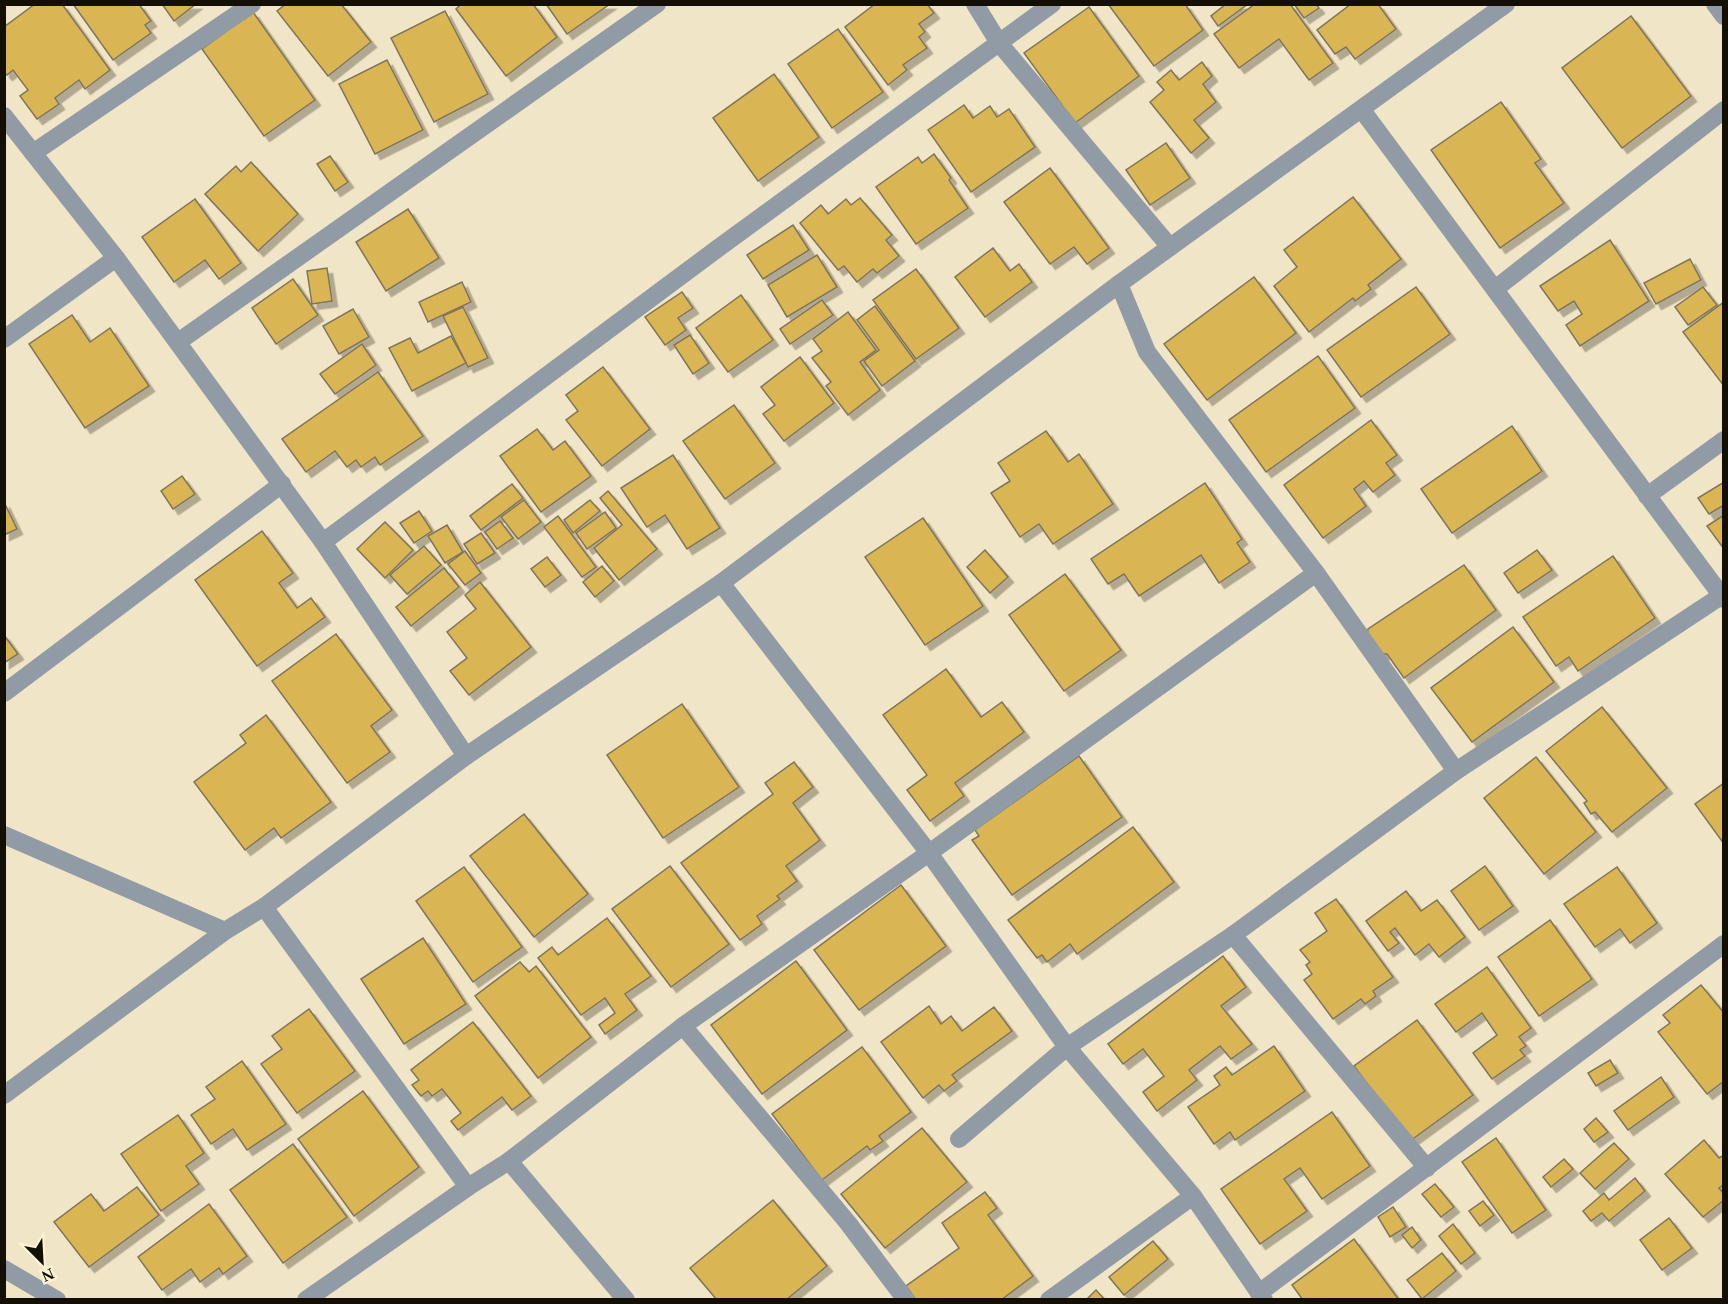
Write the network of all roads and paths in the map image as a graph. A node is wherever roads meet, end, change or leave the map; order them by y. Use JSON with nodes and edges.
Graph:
{"nodes":[{"id":1,"x":252,"y":4,"type":"edge"},
{"id":2,"x":657,"y":4,"type":"edge"},
{"id":3,"x":975,"y":4,"type":"edge"},
{"id":4,"x":1052,"y":4,"type":"edge"},
{"id":5,"x":1506,"y":4,"type":"edge"},
{"id":6,"x":1715,"y":4,"type":"edge"},
{"id":7,"x":1724,"y":16,"type":"edge"},
{"id":8,"x":999,"y":43,"type":"junction"},
{"id":9,"x":1362,"y":110,"type":"junction"},
{"id":10,"x":1724,"y":110,"type":"edge"},
{"id":11,"x":4,"y":116,"type":"edge"},
{"id":12,"x":33,"y":153,"type":"junction"},
{"id":13,"x":1170,"y":247,"type":"junction"},
{"id":14,"x":116,"y":258,"type":"junction"},
{"id":15,"x":1119,"y":284,"type":"junction"},
{"id":16,"x":1495,"y":290,"type":"junction"},
{"id":17,"x":4,"y":339,"type":"edge"},
{"id":18,"x":178,"y":342,"type":"junction"},
{"id":19,"x":1724,"y":440,"type":"edge"},
{"id":20,"x":282,"y":484,"type":"junction"},
{"id":21,"x":1647,"y":496,"type":"junction"},
{"id":22,"x":323,"y":542,"type":"junction"},
{"id":23,"x":1316,"y":573,"type":"junction"},
{"id":24,"x":721,"y":583,"type":"junction"},
{"id":25,"x":1722,"y":598,"type":"edge"},
{"id":26,"x":4,"y":693,"type":"edge"},
{"id":27,"x":466,"y":756,"type":"junction"},
{"id":28,"x":1455,"y":771,"type":"junction"},
{"id":29,"x":4,"y":835,"type":"edge"},
{"id":30,"x":929,"y":853,"type":"junction"},
{"id":31,"x":264,"y":907,"type":"junction"},
{"id":32,"x":225,"y":932,"type":"junction"},
{"id":33,"x":1233,"y":935,"type":"junction"},
{"id":34,"x":1724,"y":944,"type":"edge"},
{"id":35,"x":683,"y":1026,"type":"junction"},
{"id":36,"x":1067,"y":1047,"type":"junction"},
{"id":37,"x":4,"y":1095,"type":"edge"},
{"id":38,"x":959,"y":1139,"type":"dead end"},
{"id":39,"x":509,"y":1161,"type":"junction"},
{"id":40,"x":1427,"y":1168,"type":"junction"},
{"id":41,"x":468,"y":1187,"type":"junction"},
{"id":42,"x":1193,"y":1196,"type":"junction"},
{"id":43,"x":4,"y":1269,"type":"edge"},
{"id":44,"x":1262,"y":1296,"type":"edge"},
{"id":45,"x":57,"y":1299,"type":"edge"},
{"id":46,"x":306,"y":1299,"type":"edge"},
{"id":47,"x":626,"y":1299,"type":"edge"},
{"id":48,"x":906,"y":1299,"type":"edge"},
{"id":49,"x":1049,"y":1299,"type":"edge"}],
"edges":[{"from":1,"to":12,"type":"street"},
{"from":2,"to":18,"type":"street"},
{"from":3,"to":8,"type":"street"},
{"from":4,"to":8,"type":"street"},
{"from":5,"to":9,"type":"street"},
{"from":6,"to":7,"type":"street"},
{"from":8,"to":13,"type":"street"},
{"from":8,"to":22,"type":"street"},
{"from":9,"to":13,"type":"street"},
{"from":9,"to":16,"type":"street"},
{"from":10,"to":16,"type":"street"},
{"from":11,"to":12,"type":"street"},
{"from":12,"to":14,"type":"street"},
{"from":13,"to":15,"type":"street"},
{"from":14,"to":17,"type":"street"},
{"from":14,"to":18,"type":"street"},
{"from":15,"to":23,"type":"street"},
{"from":15,"to":24,"type":"street"},
{"from":16,"to":21,"type":"street"},
{"from":18,"to":20,"type":"street"},
{"from":19,"to":21,"type":"street"},
{"from":20,"to":22,"type":"street"},
{"from":20,"to":26,"type":"street"},
{"from":21,"to":25,"type":"street"},
{"from":22,"to":27,"type":"street"},
{"from":23,"to":28,"type":"street"},
{"from":23,"to":30,"type":"street"},
{"from":24,"to":27,"type":"street"},
{"from":24,"to":30,"type":"street"},
{"from":25,"to":28,"type":"street"},
{"from":27,"to":31,"type":"street"},
{"from":28,"to":33,"type":"street"},
{"from":29,"to":32,"type":"street"},
{"from":30,"to":35,"type":"street"},
{"from":30,"to":36,"type":"street"},
{"from":31,"to":32,"type":"street"},
{"from":31,"to":41,"type":"street"},
{"from":32,"to":37,"type":"street"},
{"from":33,"to":36,"type":"street"},
{"from":33,"to":40,"type":"street"},
{"from":34,"to":40,"type":"street"},
{"from":35,"to":39,"type":"street"},
{"from":35,"to":48,"type":"street"},
{"from":36,"to":38,"type":"street"},
{"from":36,"to":42,"type":"street"},
{"from":39,"to":41,"type":"street"},
{"from":39,"to":47,"type":"street"},
{"from":40,"to":44,"type":"street"},
{"from":41,"to":46,"type":"street"},
{"from":42,"to":44,"type":"street"},
{"from":42,"to":49,"type":"street"},
{"from":43,"to":45,"type":"street"}]}
